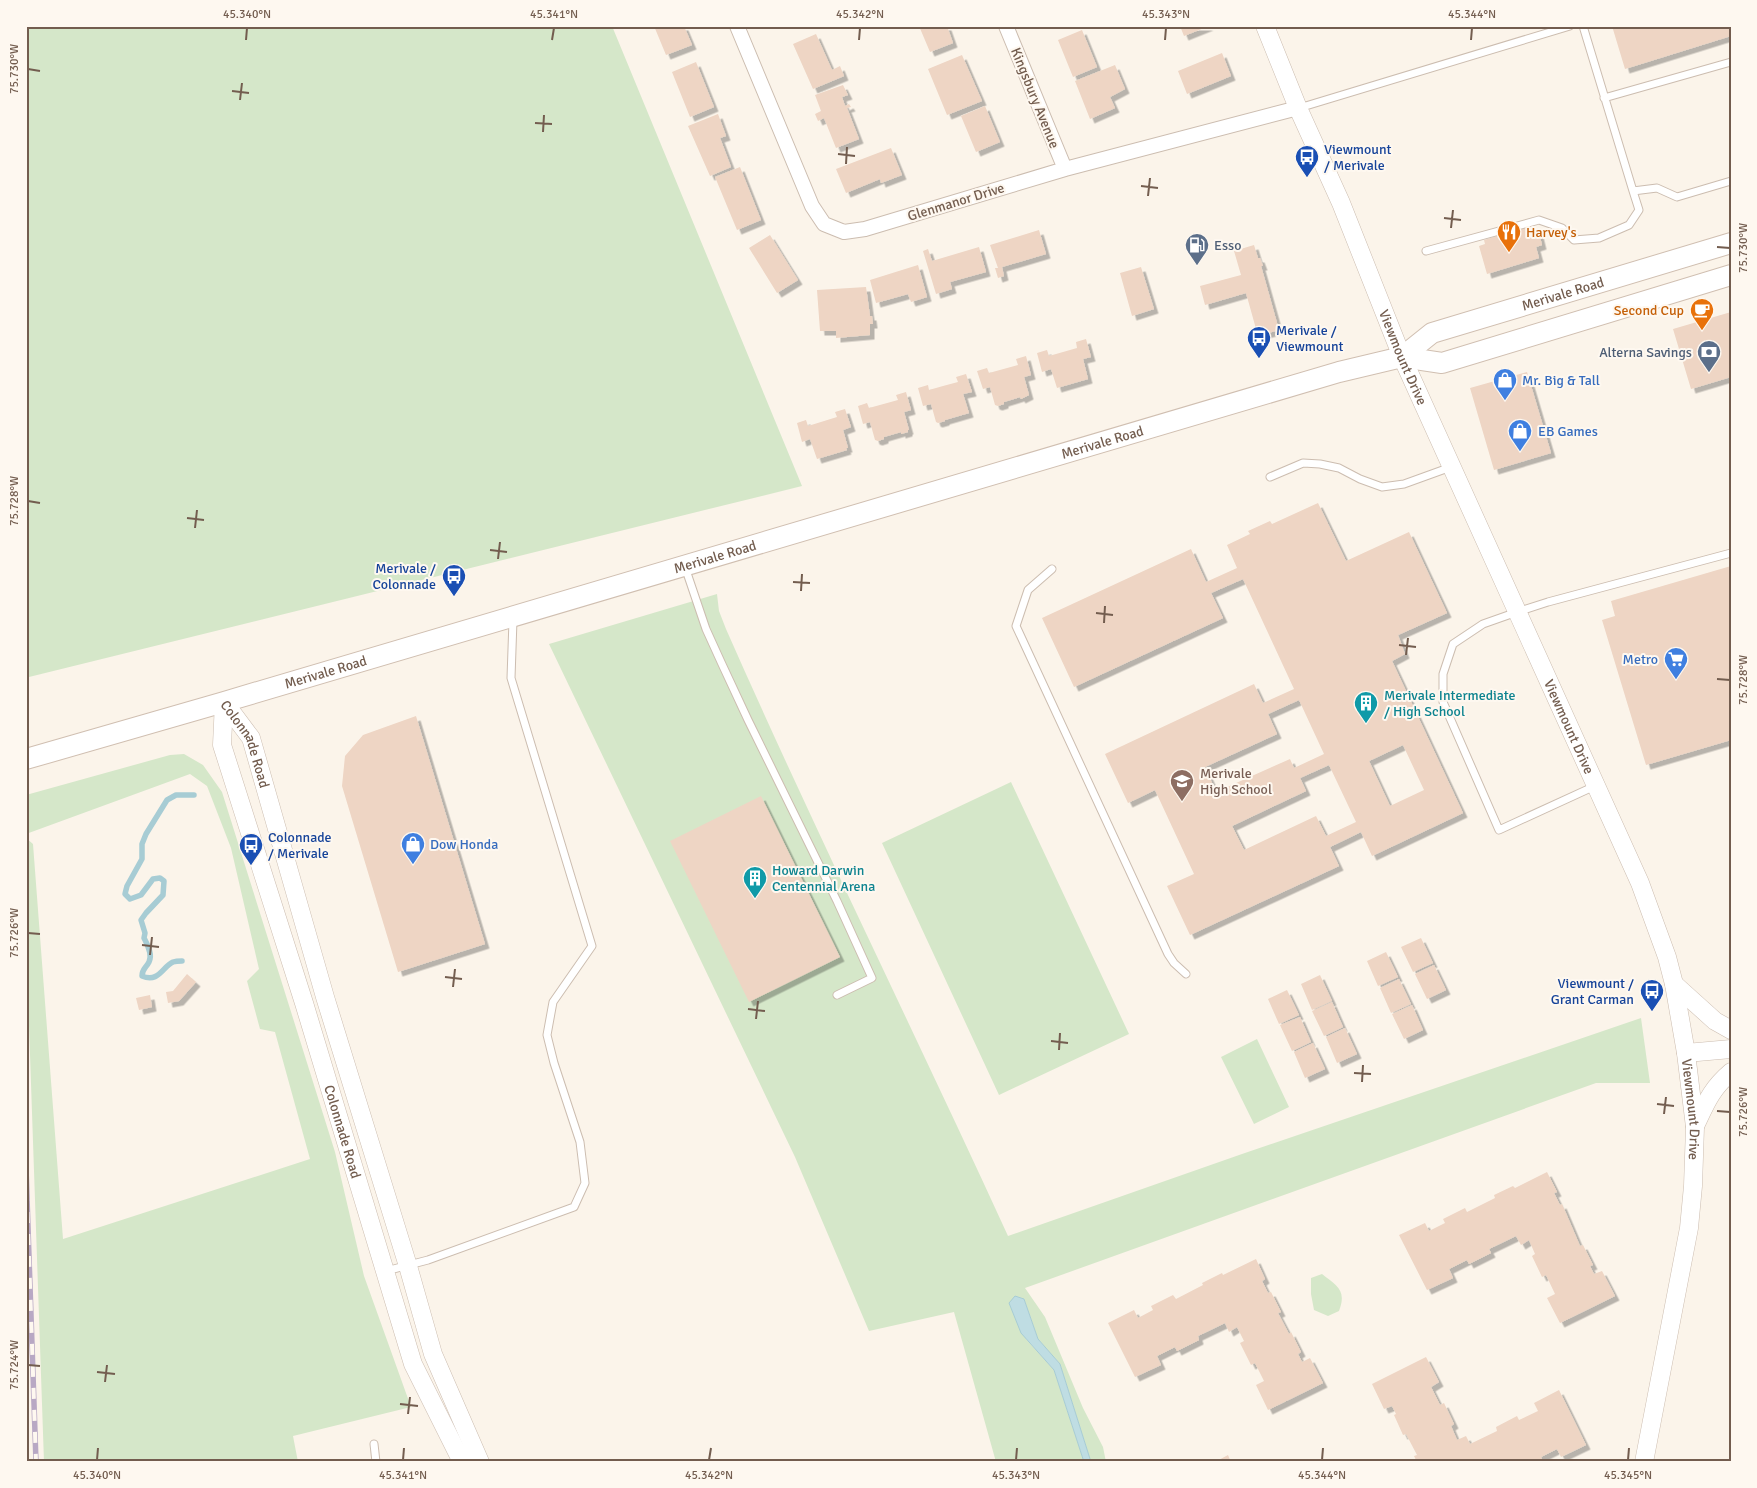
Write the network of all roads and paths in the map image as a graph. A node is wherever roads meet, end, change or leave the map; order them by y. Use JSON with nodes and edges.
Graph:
{"nodes":[{"id":1,"x":737,"y":26,"type":"edge"},
{"id":2,"x":1006,"y":26,"type":"edge"},
{"id":3,"x":1265,"y":26,"type":"edge"},
{"id":4,"x":1570,"y":26,"type":"edge"},
{"id":5,"x":1583,"y":26,"type":"edge"},
{"id":6,"x":1731,"y":62,"type":"edge"},
{"id":7,"x":1604,"y":98,"type":"junction"},
{"id":8,"x":1298,"y":108,"type":"junction"},
{"id":9,"x":1065,"y":169,"type":"junction"},
{"id":10,"x":1731,"y":181,"type":"edge"},
{"id":11,"x":1633,"y":191,"type":"junction"},
{"id":12,"x":1731,"y":243,"type":"edge"},
{"id":13,"x":1426,"y":251,"type":"dead end"},
{"id":14,"x":1731,"y":275,"type":"edge"},
{"id":15,"x":1402,"y":357,"type":"junction"},
{"id":16,"x":1452,"y":467,"type":"junction"},
{"id":17,"x":1270,"y":477,"type":"dead end"},
{"id":18,"x":1731,"y":553,"type":"edge"},
{"id":19,"x":684,"y":566,"type":"junction"},
{"id":20,"x":1052,"y":569,"type":"dead end"},
{"id":21,"x":1517,"y":612,"type":"junction"},
{"id":22,"x":513,"y":617,"type":"junction"},
{"id":23,"x":224,"y":702,"type":"junction"},
{"id":24,"x":26,"y":759,"type":"edge"},
{"id":25,"x":1595,"y":786,"type":"junction"},
{"id":26,"x":1186,"y":974,"type":"dead end"},
{"id":27,"x":1674,"y":984,"type":"junction"},
{"id":28,"x":837,"y":995,"type":"dead end"},
{"id":29,"x":1731,"y":1030,"type":"edge"},
{"id":30,"x":1731,"y":1049,"type":"edge"},
{"id":31,"x":1686,"y":1053,"type":"junction"},
{"id":32,"x":1731,"y":1072,"type":"edge"},
{"id":33,"x":1695,"y":1126,"type":"junction"},
{"id":34,"x":408,"y":1266,"type":"junction"},
{"id":35,"x":386,"y":1271,"type":"junction"},
{"id":36,"x":374,"y":1444,"type":"dead end"},
{"id":37,"x":376,"y":1462,"type":"edge"},
{"id":38,"x":462,"y":1462,"type":"edge"},
{"id":39,"x":480,"y":1462,"type":"edge"},
{"id":40,"x":1644,"y":1462,"type":"edge"}],
"edges":[{"from":1,"to":9,"type":"street","name":"Glenmanor Drive"},
{"from":2,"to":9,"type":"street","name":"Kingsbury Avenue"},
{"from":3,"to":8,"type":"street","name":"Viewmount Drive"},
{"from":4,"to":8,"type":"lane"},
{"from":5,"to":7,"type":"lane"},
{"from":6,"to":7,"type":"lane"},
{"from":7,"to":11,"type":"lane"},
{"from":8,"to":9,"type":"street","name":"Glenmanor Drive"},
{"from":8,"to":15,"type":"street","name":"Viewmount Drive"},
{"from":10,"to":11,"type":"lane"},
{"from":11,"to":13,"type":"lane"},
{"from":12,"to":15,"type":"main road","name":"Merivale Road"},
{"from":14,"to":15,"type":"main road","name":"Merivale Road"},
{"from":15,"to":16,"type":"street","name":"Viewmount Drive"},
{"from":15,"to":19,"type":"main road","name":"Merivale Road"},
{"from":16,"to":17,"type":"lane"},
{"from":16,"to":21,"type":"street","name":"Viewmount Drive"},
{"from":18,"to":21,"type":"lane"},
{"from":19,"to":22,"type":"main road","name":"Merivale Road"},
{"from":19,"to":28,"type":"lane"},
{"from":20,"to":26,"type":"lane"},
{"from":21,"to":25,"type":"street","name":"Viewmount Drive"},
{"from":21,"to":25,"type":"lane"},
{"from":22,"to":23,"type":"main road","name":"Merivale Road"},
{"from":22,"to":34,"type":"lane"},
{"from":23,"to":24,"type":"main road","name":"Merivale Road"},
{"from":23,"to":34,"type":"street","name":"Colonnade Road"},
{"from":23,"to":35,"type":"street","name":"Colonnade Road"},
{"from":25,"to":27,"type":"street","name":"Viewmount Drive"},
{"from":27,"to":29,"type":"street"},
{"from":27,"to":31,"type":"street","name":"Viewmount Drive"},
{"from":30,"to":31,"type":"street"},
{"from":31,"to":33,"type":"street","name":"Viewmount Drive"},
{"from":32,"to":33,"type":"street"},
{"from":33,"to":40,"type":"street","name":"Viewmount Drive"},
{"from":34,"to":35,"type":"lane"},
{"from":34,"to":39,"type":"street","name":"Colonnade Road"},
{"from":35,"to":38,"type":"street","name":"Colonnade Road"},
{"from":36,"to":37,"type":"lane"}]}
